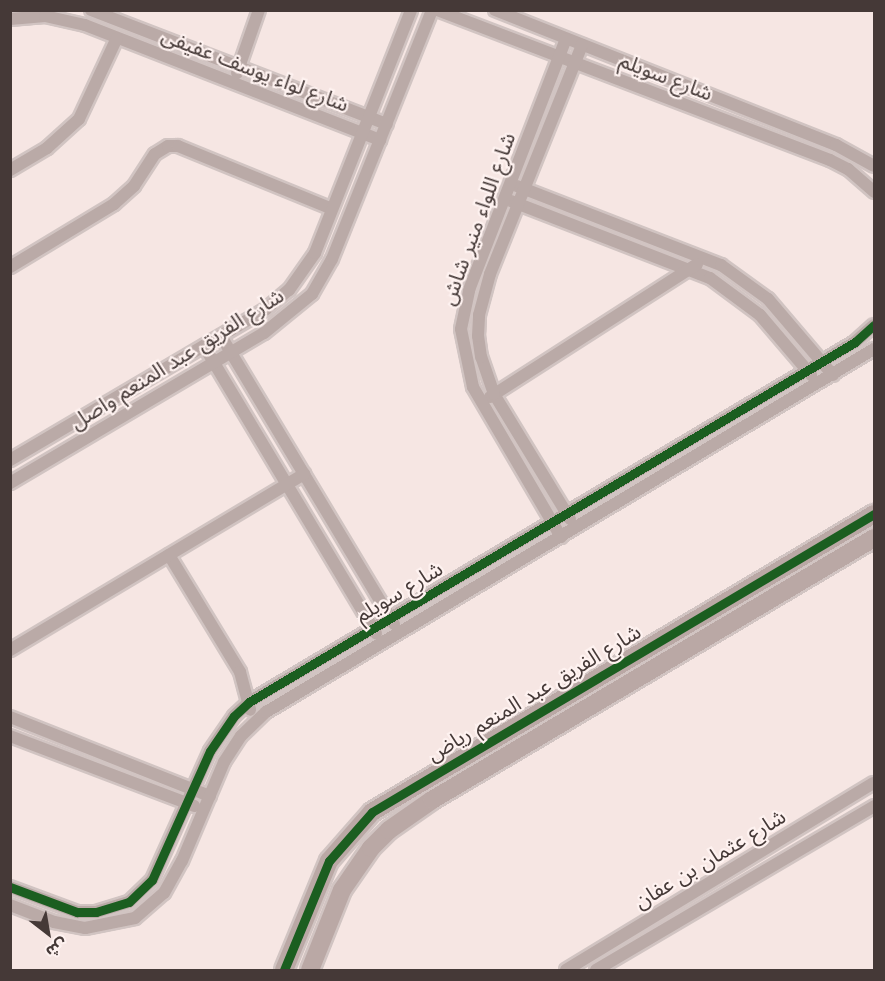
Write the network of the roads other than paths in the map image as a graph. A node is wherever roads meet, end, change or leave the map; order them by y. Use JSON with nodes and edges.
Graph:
{"nodes":[{"id":1,"x":91,"y":10,"type":"edge"},
{"id":2,"x":259,"y":10,"type":"edge"},
{"id":3,"x":411,"y":10,"type":"edge"},
{"id":4,"x":432,"y":10,"type":"edge"},
{"id":5,"x":437,"y":10,"type":"edge"},
{"id":6,"x":495,"y":10,"type":"edge"},
{"id":7,"x":10,"y":19,"type":"edge"},
{"id":8,"x":117,"y":38,"type":"junction"},
{"id":9,"x":566,"y":39,"type":"junction"},
{"id":10,"x":582,"y":45,"type":"junction"},
{"id":11,"x":559,"y":57,"type":"junction"},
{"id":12,"x":574,"y":63,"type":"junction"},
{"id":13,"x":239,"y":68,"type":"junction"},
{"id":14,"x":234,"y":83,"type":"junction"},
{"id":15,"x":368,"y":117,"type":"junction"},
{"id":16,"x":387,"y":124,"type":"junction"},
{"id":17,"x":362,"y":133,"type":"junction"},
{"id":18,"x":380,"y":140,"type":"junction"},
{"id":19,"x":874,"y":166,"type":"edge"},
{"id":20,"x":10,"y":170,"type":"edge"},
{"id":21,"x":510,"y":184,"type":"junction"},
{"id":22,"x":524,"y":189,"type":"junction"},
{"id":23,"x":874,"y":192,"type":"edge"},
{"id":24,"x":504,"y":199,"type":"junction"},
{"id":25,"x":518,"y":204,"type":"junction"},
{"id":26,"x":332,"y":209,"type":"junction"},
{"id":27,"x":704,"y":256,"type":"junction"},
{"id":28,"x":10,"y":267,"type":"edge"},
{"id":29,"x":692,"y":268,"type":"junction"},
{"id":30,"x":874,"y":325,"type":"edge"},
{"id":31,"x":221,"y":336,"type":"junction"},
{"id":32,"x":204,"y":346,"type":"junction"},
{"id":33,"x":874,"y":349,"type":"edge"},
{"id":34,"x":231,"y":353,"type":"junction"},
{"id":35,"x":822,"y":362,"type":"junction"},
{"id":36,"x":214,"y":363,"type":"junction"},
{"id":37,"x":807,"y":371,"type":"junction"},
{"id":38,"x":833,"y":375,"type":"junction"},
{"id":39,"x":819,"y":384,"type":"junction"},
{"id":40,"x":494,"y":394,"type":"junction"},
{"id":41,"x":481,"y":402,"type":"junction"},
{"id":42,"x":10,"y":460,"type":"edge"},
{"id":43,"x":304,"y":474,"type":"junction"},
{"id":44,"x":10,"y":483,"type":"edge"},
{"id":45,"x":287,"y":485,"type":"junction"},
{"id":46,"x":567,"y":513,"type":"junction"},
{"id":47,"x":874,"y":514,"type":"edge"},
{"id":48,"x":552,"y":522,"type":"junction"},
{"id":49,"x":576,"y":528,"type":"junction"},
{"id":50,"x":561,"y":537,"type":"junction"},
{"id":51,"x":874,"y":537,"type":"edge"},
{"id":52,"x":169,"y":555,"type":"junction"},
{"id":53,"x":390,"y":618,"type":"junction"},
{"id":54,"x":373,"y":628,"type":"junction"},
{"id":55,"x":399,"y":632,"type":"junction"},
{"id":56,"x":382,"y":643,"type":"junction"},
{"id":57,"x":10,"y":650,"type":"edge"},
{"id":58,"x":249,"y":702,"type":"junction"},
{"id":59,"x":10,"y":717,"type":"edge"},
{"id":60,"x":251,"y":724,"type":"junction"},
{"id":61,"x":10,"y":736,"type":"edge"},
{"id":62,"x":874,"y":783,"type":"edge"},
{"id":63,"x":194,"y":790,"type":"junction"},
{"id":64,"x":210,"y":796,"type":"junction"},
{"id":65,"x":188,"y":804,"type":"junction"},
{"id":66,"x":874,"y":806,"type":"edge"},
{"id":67,"x":204,"y":810,"type":"junction"},
{"id":68,"x":10,"y":887,"type":"edge"},
{"id":69,"x":10,"y":905,"type":"edge"},
{"id":70,"x":284,"y":970,"type":"edge"},
{"id":71,"x":310,"y":970,"type":"edge"},
{"id":72,"x":566,"y":970,"type":"edge"},
{"id":73,"x":596,"y":970,"type":"edge"}],
"edges":[{"from":1,"to":13,"type":"street","name":"شارع لواء يوسف عفيفى"},
{"from":2,"to":13,"type":"street"},
{"from":3,"to":15,"type":"street","name":"شارع الفريق عبد المنعم واصل"},
{"from":4,"to":16,"type":"street","name":"شارع الفريق عبد المنعم واصل"},
{"from":5,"to":11,"type":"street","name":"شارع سويلم"},
{"from":6,"to":9,"type":"street","name":"شارع سويلم"},
{"from":7,"to":8,"type":"street","name":"شارع لواء يوسف عفيفى"},
{"from":8,"to":14,"type":"street","name":"شارع لواء يوسف عفيفى"},
{"from":8,"to":20,"type":"street"},
{"from":9,"to":10,"type":"street","name":"شارع سويلم"},
{"from":9,"to":11,"type":"street","name":"شارع اللواء منير شاش"},
{"from":10,"to":12,"type":"street","name":"شارع اللواء منير شاش"},
{"from":10,"to":19,"type":"street","name":"شارع سويلم"},
{"from":11,"to":12,"type":"street","name":"شارع سويلم"},
{"from":11,"to":21,"type":"street","name":"شارع اللواء منير شاش"},
{"from":12,"to":22,"type":"street","name":"شارع اللواء منير شاش"},
{"from":12,"to":23,"type":"street","name":"شارع سويلم"},
{"from":13,"to":14,"type":"street"},
{"from":13,"to":15,"type":"street","name":"شارع لواء يوسف عفيفى"},
{"from":14,"to":17,"type":"street","name":"شارع لواء يوسف عفيفى"},
{"from":15,"to":16,"type":"street","name":"شارع لواء يوسف عفيفى"},
{"from":15,"to":17,"type":"street","name":"شارع الفريق عبد المنعم واصل"},
{"from":16,"to":18,"type":"street","name":"شارع الفريق عبد المنعم واصل"},
{"from":17,"to":18,"type":"street","name":"شارع لواء يوسف عفيفى"},
{"from":17,"to":26,"type":"street","name":"شارع الفريق عبد المنعم واصل"},
{"from":18,"to":34,"type":"street","name":"شارع الفريق عبد المنعم واصل"},
{"from":21,"to":22,"type":"street"},
{"from":21,"to":24,"type":"street","name":"شارع اللواء منير شاش"},
{"from":22,"to":25,"type":"street","name":"شارع اللواء منير شاش"},
{"from":22,"to":27,"type":"street"},
{"from":24,"to":25,"type":"street"},
{"from":24,"to":41,"type":"street","name":"شارع اللواء منير شاش"},
{"from":25,"to":29,"type":"street"},
{"from":25,"to":40,"type":"street","name":"شارع اللواء منير شاش"},
{"from":26,"to":28,"type":"street"},
{"from":26,"to":31,"type":"street","name":"شارع الفريق عبد المنعم واصل"},
{"from":27,"to":29,"type":"street"},
{"from":27,"to":35,"type":"street"},
{"from":29,"to":37,"type":"street"},
{"from":29,"to":40,"type":"street"},
{"from":30,"to":35,"type":"street","name":"شارع سويلم"},
{"from":31,"to":32,"type":"street","name":"شارع الفريق عبد المنعم واصل"},
{"from":31,"to":34,"type":"street"},
{"from":32,"to":36,"type":"street"},
{"from":32,"to":42,"type":"street","name":"شارع الفريق عبد المنعم واصل"},
{"from":33,"to":38,"type":"street","name":"شارع سويلم"},
{"from":34,"to":36,"type":"street","name":"شارع الفريق عبد المنعم واصل"},
{"from":34,"to":43,"type":"street"},
{"from":35,"to":37,"type":"street","name":"شارع سويلم"},
{"from":35,"to":38,"type":"street"},
{"from":36,"to":44,"type":"street","name":"شارع الفريق عبد المنعم واصل"},
{"from":36,"to":45,"type":"street"},
{"from":37,"to":39,"type":"street"},
{"from":37,"to":46,"type":"street","name":"شارع سويلم"},
{"from":38,"to":39,"type":"street","name":"شارع سويلم"},
{"from":39,"to":49,"type":"street","name":"شارع سويلم"},
{"from":40,"to":41,"type":"street"},
{"from":40,"to":46,"type":"street","name":"شارع اللواء منير شاش"},
{"from":41,"to":48,"type":"street","name":"شارع اللواء منير شاش"},
{"from":43,"to":45,"type":"street"},
{"from":43,"to":53,"type":"street"},
{"from":45,"to":52,"type":"street"},
{"from":45,"to":54,"type":"street"},
{"from":46,"to":48,"type":"street","name":"شارع سويلم"},
{"from":46,"to":49,"type":"street","name":"شارع اللواء منير شاش"},
{"from":47,"to":70,"type":"street","name":"شارع الفريق عبد المنعم رياض"},
{"from":48,"to":50,"type":"street","name":"شارع اللواء منير شاش"},
{"from":48,"to":53,"type":"street","name":"شارع سويلم"},
{"from":49,"to":50,"type":"street","name":"شارع سويلم"},
{"from":50,"to":55,"type":"street","name":"شارع سويلم"},
{"from":51,"to":71,"type":"street","name":"شارع الفريق عبد المنعم رياض"},
{"from":52,"to":57,"type":"street"},
{"from":52,"to":58,"type":"street"},
{"from":53,"to":54,"type":"street","name":"شارع سويلم"},
{"from":53,"to":55,"type":"street"},
{"from":54,"to":56,"type":"street"},
{"from":54,"to":58,"type":"street","name":"شارع سويلم"},
{"from":55,"to":56,"type":"street","name":"شارع سويلم"},
{"from":56,"to":60,"type":"street","name":"شارع سويلم"},
{"from":58,"to":60,"type":"street"},
{"from":58,"to":63,"type":"street","name":"شارع سويلم"},
{"from":59,"to":63,"type":"street"},
{"from":60,"to":64,"type":"street","name":"شارع سويلم"},
{"from":61,"to":65,"type":"street"},
{"from":62,"to":72,"type":"street","name":"شارع عثمان بن عفان"},
{"from":63,"to":64,"type":"street"},
{"from":63,"to":65,"type":"street","name":"شارع سويلم"},
{"from":64,"to":67,"type":"street","name":"شارع سويلم"},
{"from":65,"to":67,"type":"street"},
{"from":65,"to":68,"type":"street","name":"شارع سويلم"},
{"from":66,"to":73,"type":"street","name":"شارع عثمان بن عفان"},
{"from":67,"to":69,"type":"street","name":"شارع سويلم"}]}
